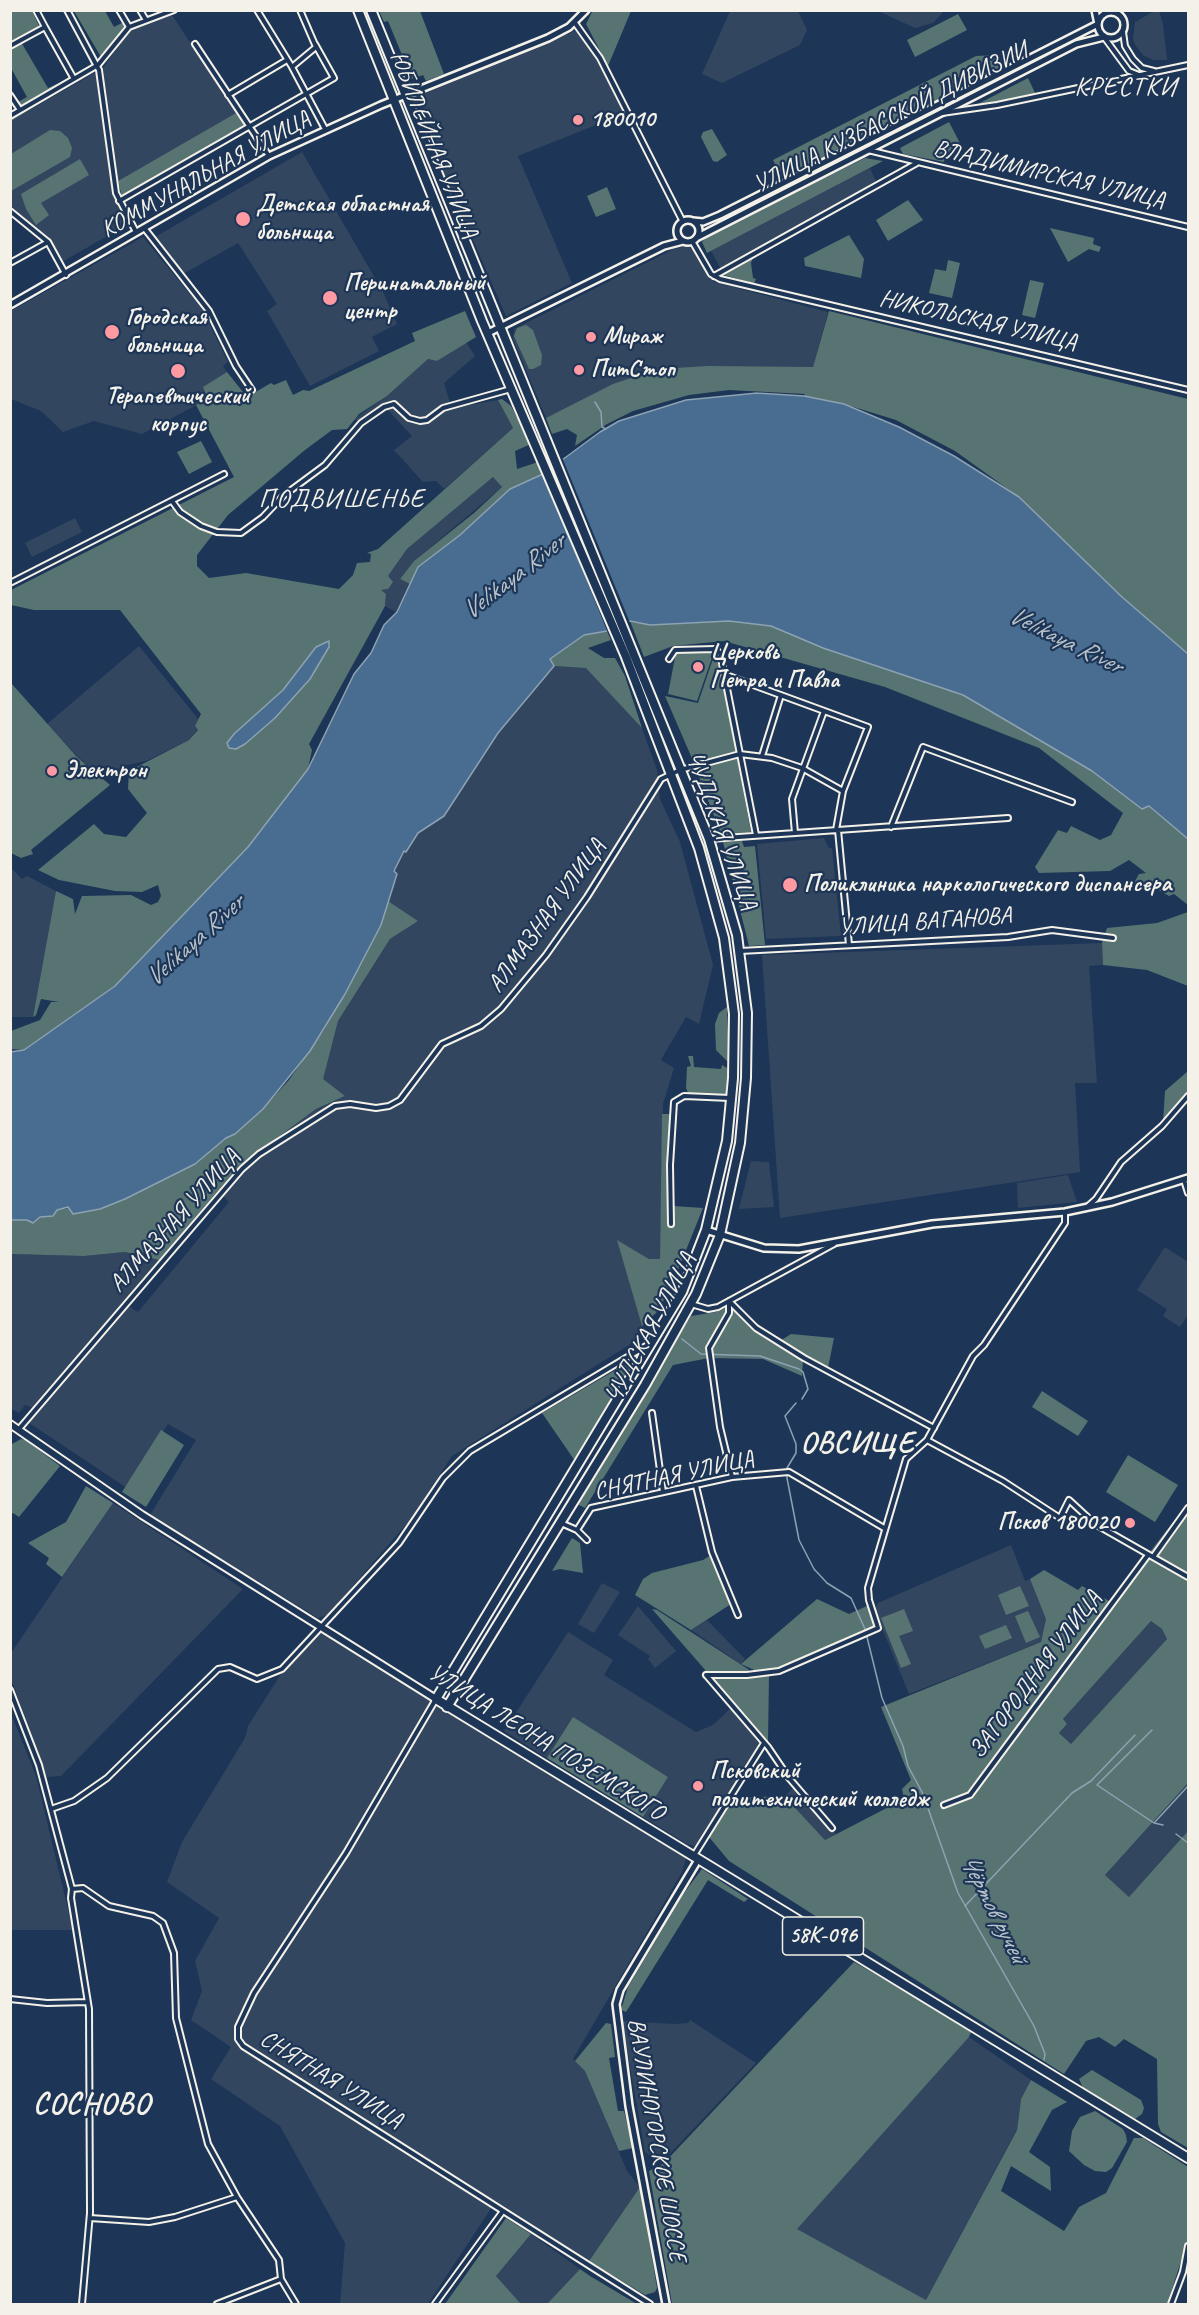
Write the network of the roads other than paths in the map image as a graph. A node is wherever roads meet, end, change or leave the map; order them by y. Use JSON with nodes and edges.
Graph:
{"nodes":[{"id":1,"x":36,"y":10,"type":"edge"},
{"id":2,"x":67,"y":10,"type":"edge"},
{"id":3,"x":119,"y":10,"type":"edge"},
{"id":4,"x":140,"y":10,"type":"edge"},
{"id":5,"x":174,"y":10,"type":"edge"},
{"id":6,"x":257,"y":10,"type":"edge"},
{"id":7,"x":300,"y":10,"type":"edge"},
{"id":8,"x":358,"y":10,"type":"edge"},
{"id":9,"x":371,"y":10,"type":"edge"},
{"id":10,"x":586,"y":10,"type":"edge"},
{"id":11,"x":1095,"y":10,"type":"edge"},
{"id":12,"x":1114,"y":11,"type":"edge"},
{"id":13,"x":146,"y":20,"type":"junction"},
{"id":14,"x":575,"y":23,"type":"junction"},
{"id":15,"x":1098,"y":24,"type":"junction"},
{"id":16,"x":45,"y":27,"type":"junction"},
{"id":17,"x":129,"y":27,"type":"junction"},
{"id":18,"x":1123,"y":32,"type":"junction"},
{"id":19,"x":1104,"y":37,"type":"junction"},
{"id":20,"x":195,"y":44,"type":"dead end"},
{"id":21,"x":315,"y":44,"type":"junction"},
{"id":22,"x":10,"y":46,"type":"edge"},
{"id":23,"x":287,"y":60,"type":"junction"},
{"id":24,"x":1188,"y":64,"type":"edge"},
{"id":25,"x":98,"y":65,"type":"junction"},
{"id":26,"x":1138,"y":66,"type":"junction"},
{"id":27,"x":292,"y":67,"type":"junction"},
{"id":28,"x":1157,"y":71,"type":"junction"},
{"id":29,"x":1134,"y":76,"type":"junction"},
{"id":30,"x":74,"y":79,"type":"junction"},
{"id":31,"x":10,"y":95,"type":"edge"},
{"id":32,"x":228,"y":95,"type":"junction"},
{"id":33,"x":307,"y":95,"type":"junction"},
{"id":34,"x":405,"y":95,"type":"junction"},
{"id":35,"x":393,"y":99,"type":"junction"},
{"id":36,"x":20,"y":110,"type":"junction"},
{"id":37,"x":940,"y":114,"type":"junction"},
{"id":38,"x":10,"y":116,"type":"edge"},
{"id":39,"x":249,"y":128,"type":"junction"},
{"id":40,"x":325,"y":129,"type":"junction"},
{"id":41,"x":868,"y":150,"type":"junction"},
{"id":42,"x":269,"y":156,"type":"junction"},
{"id":43,"x":918,"y":163,"type":"junction"},
{"id":44,"x":119,"y":201,"type":"junction"},
{"id":45,"x":10,"y":211,"type":"edge"},
{"id":46,"x":693,"y":221,"type":"junction"},
{"id":47,"x":683,"y":222,"type":"junction"},
{"id":48,"x":1188,"y":227,"type":"edge"},
{"id":49,"x":145,"y":229,"type":"junction"},
{"id":50,"x":678,"y":231,"type":"junction"},
{"id":51,"x":137,"y":234,"type":"junction"},
{"id":52,"x":694,"y":239,"type":"junction"},
{"id":53,"x":683,"y":241,"type":"junction"},
{"id":54,"x":48,"y":242,"type":"junction"},
{"id":55,"x":664,"y":246,"type":"junction"},
{"id":56,"x":10,"y":263,"type":"edge"},
{"id":57,"x":66,"y":275,"type":"junction"},
{"id":58,"x":714,"y":277,"type":"junction"},
{"id":59,"x":10,"y":305,"type":"edge"},
{"id":60,"x":499,"y":328,"type":"junction"},
{"id":61,"x":488,"y":333,"type":"junction"},
{"id":62,"x":512,"y":389,"type":"junction"},
{"id":63,"x":252,"y":390,"type":"dead end"},
{"id":64,"x":1188,"y":390,"type":"edge"},
{"id":65,"x":540,"y":421,"type":"joint"},
{"id":66,"x":529,"y":426,"type":"joint"},
{"id":67,"x":224,"y":474,"type":"dead end"},
{"id":68,"x":172,"y":501,"type":"junction"},
{"id":69,"x":10,"y":582,"type":"edge"},
{"id":70,"x":669,"y":659,"type":"dead end"},
{"id":71,"x":726,"y":675,"type":"junction"},
{"id":72,"x":781,"y":695,"type":"junction"},
{"id":73,"x":824,"y":711,"type":"junction"},
{"id":74,"x":740,"y":754,"type":"junction"},
{"id":75,"x":762,"y":756,"type":"junction"},
{"id":76,"x":802,"y":768,"type":"junction"},
{"id":77,"x":680,"y":770,"type":"junction"},
{"id":78,"x":669,"y":775,"type":"junction"},
{"id":79,"x":843,"y":792,"type":"junction"},
{"id":80,"x":1072,"y":802,"type":"dead end"},
{"id":81,"x":1008,"y":818,"type":"dead end"},
{"id":82,"x":891,"y":826,"type":"junction"},
{"id":83,"x":837,"y":830,"type":"junction"},
{"id":84,"x":795,"y":833,"type":"junction"},
{"id":85,"x":756,"y":836,"type":"junction"},
{"id":86,"x":709,"y":839,"type":"junction"},
{"id":87,"x":724,"y":884,"type":"junction"},
{"id":88,"x":711,"y":887,"type":"junction"},
{"id":89,"x":732,"y":915,"type":"junction"},
{"id":90,"x":718,"y":918,"type":"junction"},
{"id":91,"x":1113,"y":938,"type":"dead end"},
{"id":92,"x":849,"y":945,"type":"junction"},
{"id":93,"x":739,"y":951,"type":"junction"},
{"id":94,"x":1188,"y":1096,"type":"edge"},
{"id":95,"x":731,"y":1098,"type":"junction"},
{"id":96,"x":1186,"y":1179,"type":"edge"},
{"id":97,"x":1188,"y":1193,"type":"edge"},
{"id":98,"x":1086,"y":1208,"type":"junction"},
{"id":99,"x":1065,"y":1212,"type":"junction"},
{"id":100,"x":671,"y":1224,"type":"dead end"},
{"id":101,"x":706,"y":1230,"type":"junction"},
{"id":102,"x":720,"y":1235,"type":"junction"},
{"id":103,"x":834,"y":1243,"type":"junction"},
{"id":104,"x":729,"y":1301,"type":"junction"},
{"id":105,"x":691,"y":1304,"type":"junction"},
{"id":106,"x":656,"y":1338,"type":"junction"},
{"id":107,"x":652,"y":1413,"type":"dead end"},
{"id":108,"x":10,"y":1424,"type":"edge"},
{"id":109,"x":934,"y":1428,"type":"junction"},
{"id":110,"x":19,"y":1429,"type":"junction"},
{"id":111,"x":927,"y":1440,"type":"junction"},
{"id":112,"x":587,"y":1449,"type":"junction"},
{"id":113,"x":601,"y":1458,"type":"junction"},
{"id":114,"x":574,"y":1469,"type":"junction"},
{"id":115,"x":590,"y":1476,"type":"junction"},
{"id":116,"x":732,"y":1477,"type":"junction"},
{"id":117,"x":696,"y":1486,"type":"junction"},
{"id":118,"x":663,"y":1492,"type":"junction"},
{"id":119,"x":1188,"y":1508,"type":"edge"},
{"id":120,"x":561,"y":1523,"type":"junction"},
{"id":121,"x":884,"y":1528,"type":"junction"},
{"id":122,"x":577,"y":1530,"type":"junction"},
{"id":123,"x":586,"y":1540,"type":"dead end"},
{"id":124,"x":1150,"y":1556,"type":"junction"},
{"id":125,"x":1188,"y":1577,"type":"edge"},
{"id":126,"x":738,"y":1615,"type":"dead end"},
{"id":127,"x":320,"y":1625,"type":"junction"},
{"id":128,"x":10,"y":1690,"type":"edge"},
{"id":129,"x":436,"y":1699,"type":"junction"},
{"id":130,"x":447,"y":1707,"type":"junction"},
{"id":131,"x":764,"y":1743,"type":"junction"},
{"id":132,"x":944,"y":1805,"type":"dead end"},
{"id":133,"x":51,"y":1809,"type":"junction"},
{"id":134,"x":832,"y":1828,"type":"dead end"},
{"id":135,"x":696,"y":1858,"type":"junction"},
{"id":136,"x":72,"y":1889,"type":"junction"},
{"id":137,"x":10,"y":1999,"type":"edge"},
{"id":138,"x":88,"y":2002,"type":"junction"},
{"id":139,"x":1188,"y":2158,"type":"edge"},
{"id":140,"x":237,"y":2197,"type":"junction"},
{"id":141,"x":503,"y":2211,"type":"junction"},
{"id":142,"x":90,"y":2218,"type":"junction"},
{"id":143,"x":1188,"y":2246,"type":"edge"},
{"id":144,"x":1183,"y":2272,"type":"junction"},
{"id":145,"x":1188,"y":2276,"type":"edge"},
{"id":146,"x":281,"y":2279,"type":"junction"},
{"id":147,"x":82,"y":2304,"type":"edge"},
{"id":148,"x":217,"y":2304,"type":"edge"},
{"id":149,"x":296,"y":2304,"type":"edge"},
{"id":150,"x":435,"y":2304,"type":"edge"},
{"id":151,"x":650,"y":2304,"type":"edge"},
{"id":152,"x":666,"y":2304,"type":"edge"},
{"id":153,"x":1171,"y":2304,"type":"edge"}],
"edges":[{"from":1,"to":16,"type":"street"},
{"from":2,"to":25,"type":"street"},
{"from":3,"to":17,"type":"street"},
{"from":4,"to":13,"type":"street"},
{"from":5,"to":13,"type":"street"},
{"from":6,"to":23,"type":"street"},
{"from":7,"to":21,"type":"street"},
{"from":8,"to":35,"type":"highway","name":"ЮБИЛЕЙНАЯ УЛИЦА"},
{"from":9,"to":34,"type":"highway","name":"ЮБИЛЕЙНАЯ УЛИЦА"},
{"from":10,"to":14,"type":"street","name":"КОММУНАЛЬНАЯ УЛИЦА"},
{"from":11,"to":15,"type":"street"},
{"from":12,"to":15,"type":"street"},
{"from":12,"to":18,"type":"street"},
{"from":13,"to":17,"type":"street"},
{"from":14,"to":34,"type":"street","name":"КОММУНАЛЬНАЯ УЛИЦА"},
{"from":14,"to":47,"type":"street"},
{"from":15,"to":19,"type":"street"},
{"from":15,"to":46,"type":"street","name":"УЛИЦА КУЗБАССКОЙ ДИВИЗИИ"},
{"from":16,"to":22,"type":"street"},
{"from":16,"to":30,"type":"street"},
{"from":17,"to":25,"type":"street"},
{"from":18,"to":19,"type":"street"},
{"from":18,"to":26,"type":"street"},
{"from":19,"to":29,"type":"street"},
{"from":19,"to":37,"type":"street","name":"УЛИЦА КУЗБАССКОЙ ДИВИЗИИ"},
{"from":20,"to":32,"type":"street"},
{"from":21,"to":27,"type":"street"},
{"from":21,"to":33,"type":"street"},
{"from":23,"to":27,"type":"street"},
{"from":23,"to":32,"type":"street"},
{"from":24,"to":28,"type":"street"},
{"from":25,"to":30,"type":"street"},
{"from":25,"to":44,"type":"street"},
{"from":26,"to":28,"type":"street"},
{"from":26,"to":29,"type":"street"},
{"from":27,"to":33,"type":"street"},
{"from":28,"to":29,"type":"street"},
{"from":29,"to":37,"type":"street"},
{"from":30,"to":36,"type":"street"},
{"from":31,"to":36,"type":"street"},
{"from":32,"to":39,"type":"street"},
{"from":33,"to":39,"type":"street"},
{"from":33,"to":40,"type":"street"},
{"from":34,"to":35,"type":"street","name":"КОММУНАЛЬНАЯ УЛИЦА"},
{"from":34,"to":60,"type":"highway","name":"ЮБИЛЕЙНАЯ УЛИЦА"},
{"from":35,"to":40,"type":"street","name":"КОММУНАЛЬНАЯ УЛИЦА"},
{"from":35,"to":61,"type":"highway","name":"ЮБИЛЕЙНАЯ УЛИЦА"},
{"from":36,"to":38,"type":"street"},
{"from":37,"to":41,"type":"street","name":"УЛИЦА КУЗБАССКОЙ ДИВИЗИИ"},
{"from":39,"to":42,"type":"street"},
{"from":39,"to":44,"type":"street"},
{"from":40,"to":42,"type":"street","name":"КОММУНАЛЬНАЯ УЛИЦА"},
{"from":41,"to":43,"type":"street"},
{"from":41,"to":52,"type":"street","name":"УЛИЦА КУЗБАССКОЙ ДИВИЗИИ"},
{"from":42,"to":49,"type":"street","name":"КОММУНАЛЬНАЯ УЛИЦА"},
{"from":43,"to":48,"type":"street","name":"ВЛАДИМИРСКАЯ УЛИЦА"},
{"from":43,"to":58,"type":"street","name":"ВЛАДИМИРСКАЯ УЛИЦА"},
{"from":44,"to":51,"type":"street"},
{"from":45,"to":54,"type":"street"},
{"from":46,"to":47,"type":"street","name":"УЛИЦА КУЗБАССКОЙ ДИВИЗИИ"},
{"from":46,"to":52,"type":"street"},
{"from":47,"to":50,"type":"street","name":"УЛИЦА КУЗБАССКОЙ ДИВИЗИИ"},
{"from":49,"to":51,"type":"street","name":"КОММУНАЛЬНАЯ УЛИЦА"},
{"from":49,"to":63,"type":"street"},
{"from":50,"to":53,"type":"street"},
{"from":50,"to":55,"type":"street","name":"УЛИЦА КУЗБАССКОЙ ДИВИЗИИ"},
{"from":51,"to":57,"type":"street","name":"КОММУНАЛЬНАЯ УЛИЦА"},
{"from":52,"to":53,"type":"street","name":"УЛИЦА КУЗБАССКОЙ ДИВИЗИИ"},
{"from":52,"to":58,"type":"street"},
{"from":53,"to":55,"type":"street","name":"УЛИЦА КУЗБАССКОЙ ДИВИЗИИ"},
{"from":54,"to":56,"type":"street"},
{"from":54,"to":57,"type":"street"},
{"from":55,"to":60,"type":"street","name":"УЛИЦА КУЗБАССКОЙ ДИВИЗИИ"},
{"from":57,"to":59,"type":"street","name":"КОММУНАЛЬНАЯ УЛИЦА"},
{"from":58,"to":64,"type":"street","name":"НИКОЛЬСКАЯ УЛИЦА"},
{"from":60,"to":61,"type":"street","name":"УЛИЦА КУЗБАССКОЙ ДИВИЗИИ"},
{"from":60,"to":65,"type":"highway","name":"ЮБИЛЕЙНАЯ УЛИЦА"},
{"from":61,"to":62,"type":"highway","name":"ЮБИЛЕЙНАЯ УЛИЦА"},
{"from":62,"to":66,"type":"highway","name":"ЮБИЛЕЙНАЯ УЛИЦА"},
{"from":62,"to":68,"type":"street"},
{"from":65,"to":77,"type":"highway","name":"ЧУДСКАЯ УЛИЦА"},
{"from":66,"to":78,"type":"highway","name":"ЧУДСКАЯ УЛИЦА"},
{"from":67,"to":68,"type":"street"},
{"from":68,"to":69,"type":"street"},
{"from":70,"to":71,"type":"street"},
{"from":71,"to":72,"type":"street"},
{"from":71,"to":74,"type":"street"},
{"from":72,"to":73,"type":"street"},
{"from":72,"to":75,"type":"street"},
{"from":73,"to":76,"type":"street"},
{"from":73,"to":79,"type":"street"},
{"from":74,"to":75,"type":"street"},
{"from":74,"to":77,"type":"street"},
{"from":74,"to":85,"type":"street"},
{"from":75,"to":76,"type":"street"},
{"from":76,"to":79,"type":"street"},
{"from":76,"to":84,"type":"street"},
{"from":77,"to":78,"type":"street"},
{"from":77,"to":86,"type":"highway","name":"ЧУДСКАЯ УЛИЦА"},
{"from":78,"to":88,"type":"highway","name":"ЧУДСКАЯ УЛИЦА"},
{"from":78,"to":110,"type":"street","name":"АЛМАЗНАЯ УЛИЦА"},
{"from":79,"to":83,"type":"street"},
{"from":80,"to":82,"type":"street"},
{"from":81,"to":82,"type":"street"},
{"from":82,"to":83,"type":"street"},
{"from":83,"to":84,"type":"street"},
{"from":83,"to":92,"type":"street"},
{"from":84,"to":85,"type":"street"},
{"from":85,"to":86,"type":"street"},
{"from":86,"to":87,"type":"highway","name":"ЧУДСКАЯ УЛИЦА"},
{"from":87,"to":88,"type":"highway"},
{"from":87,"to":89,"type":"highway","name":"ЧУДСКАЯ УЛИЦА"},
{"from":88,"to":90,"type":"highway","name":"ЧУДСКАЯ УЛИЦА"},
{"from":89,"to":90,"type":"highway"},
{"from":89,"to":93,"type":"highway","name":"ЧУДСКАЯ УЛИЦА"},
{"from":90,"to":95,"type":"highway","name":"ЧУДСКАЯ УЛИЦА"},
{"from":91,"to":92,"type":"street","name":"УЛИЦА ВАГАНОВА"},
{"from":92,"to":93,"type":"street","name":"УЛИЦА ВАГАНОВА"},
{"from":93,"to":102,"type":"highway","name":"ЧУДСКАЯ УЛИЦА"},
{"from":94,"to":98,"type":"street"},
{"from":95,"to":100,"type":"street"},
{"from":95,"to":101,"type":"highway","name":"ЧУДСКАЯ УЛИЦА"},
{"from":96,"to":97,"type":"street"},
{"from":96,"to":98,"type":"street"},
{"from":98,"to":99,"type":"street"},
{"from":99,"to":103,"type":"street"},
{"from":99,"to":109,"type":"street"},
{"from":101,"to":102,"type":"street"},
{"from":101,"to":106,"type":"highway","name":"ЧУДСКАЯ УЛИЦА"},
{"from":102,"to":103,"type":"street"},
{"from":102,"to":105,"type":"highway","name":"ЧУДСКАЯ УЛИЦА"},
{"from":103,"to":104,"type":"street"},
{"from":104,"to":105,"type":"street"},
{"from":104,"to":109,"type":"street"},
{"from":104,"to":116,"type":"street"},
{"from":105,"to":113,"type":"highway","name":"ЧУДСКАЯ УЛИЦА"},
{"from":106,"to":112,"type":"highway","name":"ЧУДСКАЯ УЛИЦА"},
{"from":106,"to":127,"type":"street"},
{"from":107,"to":118,"type":"street"},
{"from":108,"to":110,"type":"main road","name":"УЛИЦА ЛЕОНА ПОЗЕМСКОГО"},
{"from":109,"to":111,"type":"street"},
{"from":110,"to":127,"type":"main road","name":"УЛИЦА ЛЕОНА ПОЗЕМСКОГО"},
{"from":111,"to":121,"type":"street"},
{"from":111,"to":124,"type":"street"},
{"from":112,"to":113,"type":"highway"},
{"from":112,"to":114,"type":"highway","name":"ЧУДСКАЯ УЛИЦА"},
{"from":113,"to":115,"type":"highway","name":"ЧУДСКАЯ УЛИЦА"},
{"from":114,"to":115,"type":"highway"},
{"from":114,"to":129,"type":"highway","name":"ЧУДСКАЯ УЛИЦА"},
{"from":115,"to":120,"type":"highway","name":"ЧУДСКАЯ УЛИЦА"},
{"from":116,"to":117,"type":"street","name":"СНЯТНАЯ УЛИЦА"},
{"from":116,"to":121,"type":"street","name":"СНЯТНАЯ УЛИЦА"},
{"from":117,"to":118,"type":"street","name":"СНЯТНАЯ УЛИЦА"},
{"from":117,"to":126,"type":"street"},
{"from":118,"to":122,"type":"street","name":"СНЯТНАЯ УЛИЦА"},
{"from":119,"to":124,"type":"street","name":"ЗАГОРОДНАЯ УЛИЦА"},
{"from":120,"to":122,"type":"street"},
{"from":120,"to":130,"type":"highway","name":"ЧУДСКАЯ УЛИЦА"},
{"from":121,"to":131,"type":"street"},
{"from":122,"to":123,"type":"street"},
{"from":124,"to":125,"type":"street"},
{"from":124,"to":132,"type":"street","name":"ЗАГОРОДНАЯ УЛИЦА"},
{"from":127,"to":129,"type":"main road","name":"УЛИЦА ЛЕОНА ПОЗЕМСКОГО"},
{"from":127,"to":133,"type":"street"},
{"from":128,"to":133,"type":"street"},
{"from":129,"to":130,"type":"highway","name":"УЛИЦА ЛЕОНА ПОЗЕМСКОГО","number":"58К-096"},
{"from":129,"to":141,"type":"street","name":"СНЯТНАЯ УЛИЦА"},
{"from":130,"to":135,"type":"highway","name":"УЛИЦА ЛЕОНА ПОЗЕМСКОГО","number":"58К-096"},
{"from":131,"to":134,"type":"street"},
{"from":131,"to":135,"type":"street"},
{"from":133,"to":136,"type":"street"},
{"from":135,"to":139,"type":"highway","name":"УЛИЦА ЛЕОНА ПОЗЕМСКОГО","number":"58К-096"},
{"from":135,"to":152,"type":"street","name":"ВАУЛИНОГОРСКОЕ ШОССЕ"},
{"from":136,"to":138,"type":"street"},
{"from":136,"to":140,"type":"street"},
{"from":137,"to":138,"type":"street"},
{"from":138,"to":142,"type":"street"},
{"from":140,"to":142,"type":"street"},
{"from":140,"to":146,"type":"street"},
{"from":141,"to":150,"type":"street"},
{"from":141,"to":151,"type":"street","name":"СНЯТНАЯ УЛИЦА"},
{"from":142,"to":147,"type":"street"},
{"from":143,"to":144,"type":"street"},
{"from":144,"to":145,"type":"street"},
{"from":144,"to":153,"type":"street"},
{"from":146,"to":148,"type":"street"},
{"from":146,"to":149,"type":"street"}]}
